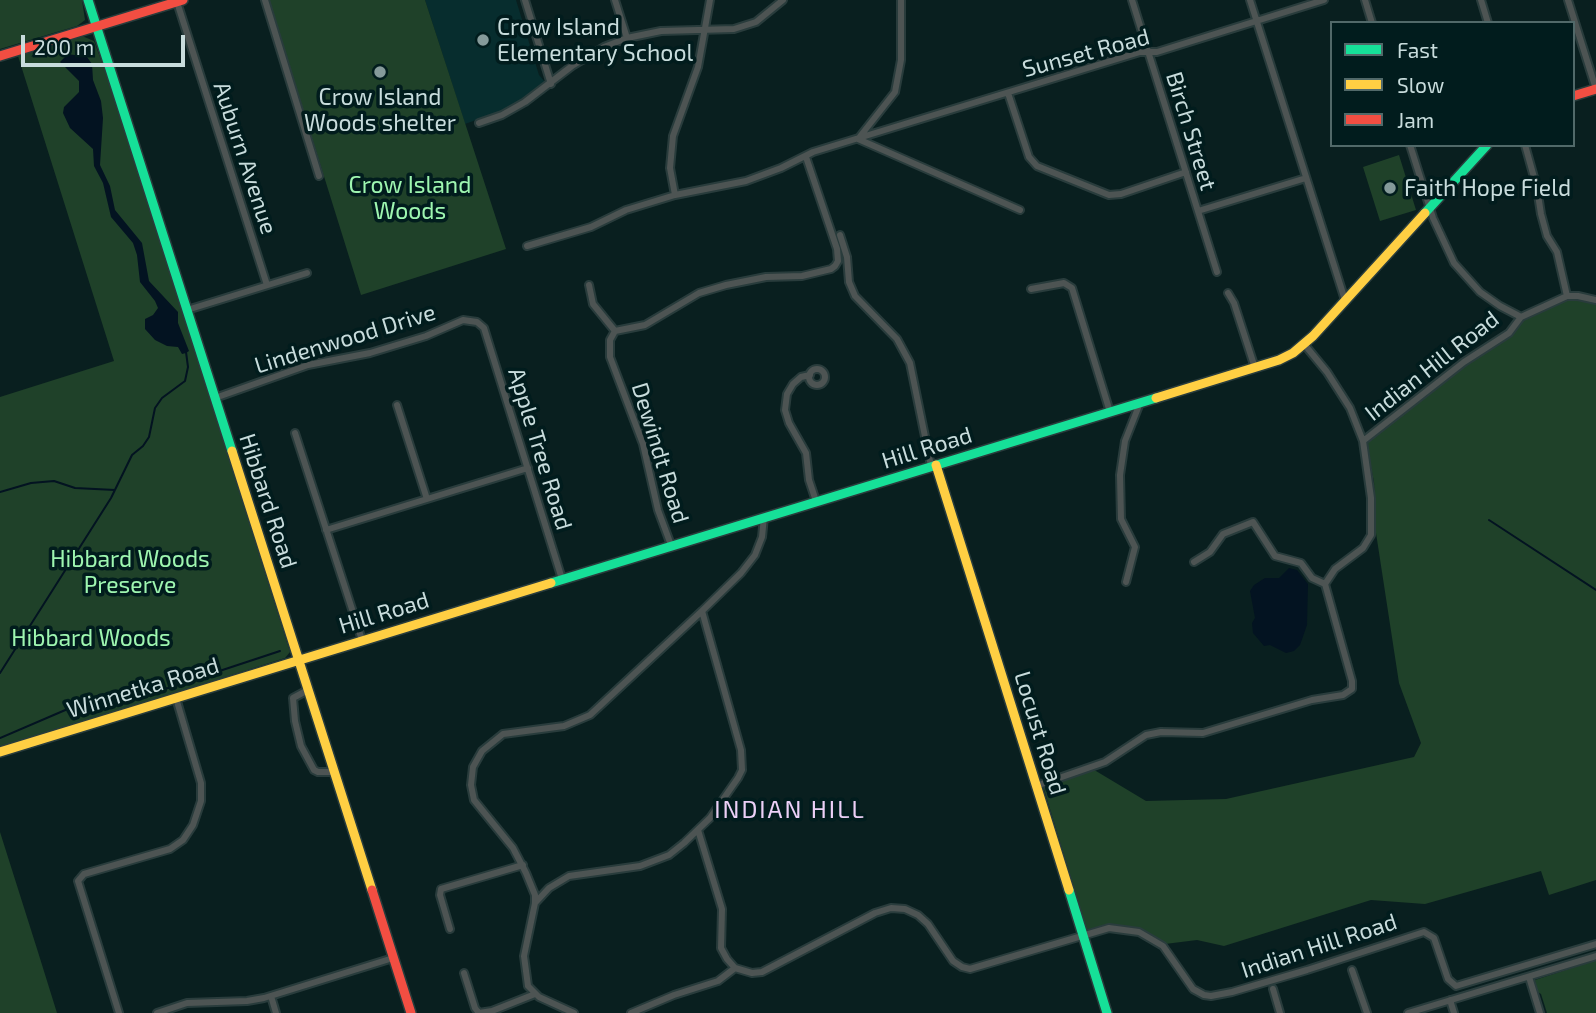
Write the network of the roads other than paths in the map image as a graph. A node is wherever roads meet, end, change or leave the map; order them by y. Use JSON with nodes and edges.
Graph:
{"nodes":[{"id":1,"x":88,"y":0,"type":"edge"},
{"id":2,"x":265,"y":0,"type":"edge"},
{"id":3,"x":524,"y":0,"type":"edge"},
{"id":4,"x":615,"y":0,"type":"edge"},
{"id":5,"x":710,"y":0,"type":"edge"},
{"id":6,"x":783,"y":0,"type":"edge"},
{"id":7,"x":901,"y":0,"type":"edge"},
{"id":8,"x":1132,"y":0,"type":"edge"},
{"id":9,"x":1250,"y":0,"type":"edge"},
{"id":10,"x":1324,"y":0,"type":"edge"},
{"id":11,"x":1365,"y":0,"type":"edge"},
{"id":12,"x":1481,"y":0,"type":"edge"},
{"id":13,"x":1568,"y":0,"type":"edge"},
{"id":14,"x":180,"y":1,"type":"edge"},
{"id":15,"x":1256,"y":20,"type":"junction"},
{"id":16,"x":1371,"y":21,"type":"edge"},
{"id":17,"x":1487,"y":21,"type":"edge"},
{"id":18,"x":1575,"y":21,"type":"edge"},
{"id":19,"x":1575,"y":22,"type":"edge"},
{"id":20,"x":97,"y":26,"type":"junction"},
{"id":21,"x":706,"y":30,"type":"junction"},
{"id":22,"x":627,"y":38,"type":"junction"},
{"id":23,"x":1148,"y":52,"type":"junction"},
{"id":24,"x":0,"y":56,"type":"edge"},
{"id":25,"x":551,"y":84,"type":"junction"},
{"id":26,"x":1596,"y":89,"type":"edge"},
{"id":27,"x":1009,"y":93,"type":"junction"},
{"id":28,"x":1575,"y":95,"type":"edge"},
{"id":29,"x":479,"y":123,"type":"dead end"},
{"id":30,"x":858,"y":139,"type":"junction"},
{"id":31,"x":1411,"y":147,"type":"edge"},
{"id":32,"x":1485,"y":147,"type":"edge"},
{"id":33,"x":1526,"y":147,"type":"edge"},
{"id":34,"x":806,"y":157,"type":"junction"},
{"id":35,"x":1186,"y":172,"type":"junction"},
{"id":36,"x":319,"y":176,"type":"dead end"},
{"id":37,"x":1306,"y":178,"type":"junction"},
{"id":38,"x":675,"y":195,"type":"junction"},
{"id":39,"x":1430,"y":207,"type":"junction"},
{"id":40,"x":1020,"y":210,"type":"dead end"},
{"id":41,"x":1198,"y":211,"type":"junction"},
{"id":42,"x":840,"y":235,"type":"dead end"},
{"id":43,"x":527,"y":246,"type":"dead end"},
{"id":44,"x":1217,"y":272,"type":"dead end"},
{"id":45,"x":307,"y":273,"type":"dead end"},
{"id":46,"x":267,"y":285,"type":"junction"},
{"id":47,"x":589,"y":285,"type":"dead end"},
{"id":48,"x":1031,"y":289,"type":"dead end"},
{"id":49,"x":1228,"y":293,"type":"dead end"},
{"id":50,"x":1567,"y":296,"type":"junction"},
{"id":51,"x":1345,"y":300,"type":"junction"},
{"id":52,"x":1596,"y":300,"type":"edge"},
{"id":53,"x":187,"y":310,"type":"junction"},
{"id":54,"x":1521,"y":317,"type":"junction"},
{"id":55,"x":484,"y":328,"type":"joint"},
{"id":56,"x":615,"y":331,"type":"junction"},
{"id":57,"x":1304,"y":344,"type":"junction"},
{"id":58,"x":1255,"y":368,"type":"junction"},
{"id":59,"x":810,"y":375,"type":"dead end"},
{"id":60,"x":215,"y":398,"type":"junction"},
{"id":61,"x":1140,"y":403,"type":"junction"},
{"id":62,"x":397,"y":405,"type":"dead end"},
{"id":63,"x":1111,"y":412,"type":"junction"},
{"id":64,"x":295,"y":432,"type":"dead end"},
{"id":65,"x":1363,"y":441,"type":"junction"},
{"id":66,"x":934,"y":466,"type":"junction"},
{"id":67,"x":528,"y":468,"type":"junction"},
{"id":68,"x":427,"y":499,"type":"junction"},
{"id":69,"x":816,"y":501,"type":"junction"},
{"id":70,"x":764,"y":517,"type":"junction"},
{"id":71,"x":326,"y":530,"type":"junction"},
{"id":72,"x":671,"y":545,"type":"junction"},
{"id":73,"x":1194,"y":562,"type":"dead end"},
{"id":74,"x":562,"y":579,"type":"junction"},
{"id":75,"x":1126,"y":582,"type":"dead end"},
{"id":76,"x":1325,"y":584,"type":"junction"},
{"id":77,"x":702,"y":611,"type":"junction"},
{"id":78,"x":362,"y":640,"type":"junction"},
{"id":79,"x":298,"y":659,"type":"junction"},
{"id":80,"x":308,"y":690,"type":"junction"},
{"id":81,"x":176,"y":698,"type":"junction"},
{"id":82,"x":0,"y":752,"type":"edge"},
{"id":83,"x":334,"y":772,"type":"junction"},
{"id":84,"x":1036,"y":786,"type":"junction"},
{"id":85,"x":698,"y":830,"type":"junction"},
{"id":86,"x":523,"y":865,"type":"junction"},
{"id":87,"x":536,"y":903,"type":"junction"},
{"id":88,"x":450,"y":929,"type":"dead end"},
{"id":89,"x":1083,"y":935,"type":"junction"},
{"id":90,"x":1596,"y":944,"type":"edge"},
{"id":91,"x":1596,"y":956,"type":"edge"},
{"id":92,"x":393,"y":958,"type":"junction"},
{"id":93,"x":735,"y":968,"type":"junction"},
{"id":94,"x":1352,"y":970,"type":"dead end"},
{"id":95,"x":464,"y":973,"type":"dead end"},
{"id":96,"x":1529,"y":976,"type":"junction"},
{"id":97,"x":1273,"y":989,"type":"dead end"},
{"id":98,"x":535,"y":994,"type":"junction"},
{"id":99,"x":271,"y":996,"type":"junction"},
{"id":100,"x":1450,"y":1000,"type":"junction"},
{"id":101,"x":119,"y":1013,"type":"edge"},
{"id":102,"x":156,"y":1013,"type":"edge"},
{"id":103,"x":276,"y":1013,"type":"edge"},
{"id":104,"x":411,"y":1013,"type":"edge"},
{"id":105,"x":574,"y":1013,"type":"edge"},
{"id":106,"x":631,"y":1013,"type":"edge"},
{"id":107,"x":1107,"y":1013,"type":"edge"},
{"id":108,"x":1280,"y":1013,"type":"edge"},
{"id":109,"x":1367,"y":1013,"type":"edge"},
{"id":110,"x":1408,"y":1013,"type":"edge"},
{"id":111,"x":1454,"y":1013,"type":"edge"},
{"id":112,"x":1541,"y":1013,"type":"edge"}],
"edges":[{"from":1,"to":20,"type":"street","name":"Hibbard Road"},
{"from":2,"to":36,"type":"street"},
{"from":3,"to":25,"type":"street"},
{"from":4,"to":22,"type":"street"},
{"from":5,"to":21,"type":"street"},
{"from":6,"to":21,"type":"street"},
{"from":7,"to":30,"type":"street"},
{"from":8,"to":23,"type":"street","name":"Birch Street"},
{"from":9,"to":15,"type":"street"},
{"from":10,"to":15,"type":"street","name":"Sunset Road"},
{"from":11,"to":16,"type":"street"},
{"from":12,"to":17,"type":"street"},
{"from":13,"to":18,"type":"street"},
{"from":14,"to":20,"type":"street"},
{"from":14,"to":46,"type":"street","name":"Auburn Avenue"},
{"from":15,"to":23,"type":"street","name":"Sunset Road"},
{"from":15,"to":37,"type":"street"},
{"from":19,"to":26,"type":"street"},
{"from":20,"to":24,"type":"street"},
{"from":20,"to":53,"type":"street","name":"Hibbard Road"},
{"from":21,"to":22,"type":"street"},
{"from":21,"to":38,"type":"street"},
{"from":22,"to":25,"type":"street"},
{"from":23,"to":27,"type":"street","name":"Sunset Road"},
{"from":23,"to":35,"type":"street","name":"Birch Street"},
{"from":25,"to":29,"type":"street"},
{"from":26,"to":28,"type":"street"},
{"from":27,"to":30,"type":"street","name":"Sunset Road"},
{"from":27,"to":35,"type":"street"},
{"from":30,"to":34,"type":"street","name":"Sunset Road"},
{"from":30,"to":40,"type":"street"},
{"from":31,"to":39,"type":"street","name":"Indian Hill Road"},
{"from":32,"to":39,"type":"street","name":"Hill Road"},
{"from":33,"to":50,"type":"street"},
{"from":34,"to":38,"type":"street","name":"Sunset Road"},
{"from":34,"to":56,"type":"street"},
{"from":35,"to":41,"type":"street","name":"Birch Street"},
{"from":37,"to":41,"type":"street"},
{"from":37,"to":51,"type":"street"},
{"from":38,"to":43,"type":"street","name":"Sunset Road"},
{"from":39,"to":51,"type":"street","name":"Hill Road"},
{"from":39,"to":54,"type":"street","name":"Indian Hill Road"},
{"from":41,"to":44,"type":"street","name":"Birch Street"},
{"from":42,"to":66,"type":"street"},
{"from":45,"to":46,"type":"street"},
{"from":46,"to":53,"type":"street"},
{"from":47,"to":56,"type":"street"},
{"from":48,"to":63,"type":"street"},
{"from":49,"to":58,"type":"street"},
{"from":50,"to":52,"type":"street"},
{"from":50,"to":54,"type":"street","name":"Indian Hill Road"},
{"from":51,"to":57,"type":"street","name":"Hill Road"},
{"from":53,"to":60,"type":"street","name":"Hibbard Road"},
{"from":54,"to":65,"type":"street","name":"Indian Hill Road"},
{"from":55,"to":60,"type":"street","name":"Lindenwood Drive"},
{"from":55,"to":67,"type":"street","name":"Apple Tree Road"},
{"from":56,"to":72,"type":"street","name":"Dewindt Road"},
{"from":57,"to":58,"type":"street","name":"Hill Road"},
{"from":57,"to":65,"type":"street","name":"Indian Hill Road"},
{"from":58,"to":61,"type":"street","name":"Hill Road"},
{"from":59,"to":69,"type":"street"},
{"from":60,"to":79,"type":"street","name":"Hibbard Road"},
{"from":61,"to":63,"type":"street","name":"Hill Road"},
{"from":61,"to":75,"type":"street"},
{"from":62,"to":68,"type":"street"},
{"from":63,"to":66,"type":"street","name":"Hill Road"},
{"from":64,"to":71,"type":"street"},
{"from":65,"to":76,"type":"street","name":"Indian Hill Road"},
{"from":66,"to":69,"type":"street","name":"Hill Road"},
{"from":66,"to":84,"type":"street","name":"Locust Road"},
{"from":67,"to":68,"type":"street"},
{"from":67,"to":74,"type":"street","name":"Apple Tree Road"},
{"from":68,"to":71,"type":"street"},
{"from":69,"to":70,"type":"street","name":"Hill Road"},
{"from":70,"to":72,"type":"street","name":"Hill Road"},
{"from":70,"to":77,"type":"street"},
{"from":71,"to":78,"type":"street"},
{"from":72,"to":74,"type":"street","name":"Hill Road"},
{"from":73,"to":76,"type":"street"},
{"from":74,"to":78,"type":"street","name":"Hill Road"},
{"from":76,"to":84,"type":"street"},
{"from":77,"to":85,"type":"street"},
{"from":77,"to":86,"type":"street"},
{"from":78,"to":79,"type":"street","name":"Hill Road"},
{"from":79,"to":80,"type":"street","name":"Hibbard Road"},
{"from":79,"to":81,"type":"street","name":"Winnetka Road"},
{"from":80,"to":83,"type":"street","name":"Hibbard Road"},
{"from":80,"to":83,"type":"street"},
{"from":81,"to":82,"type":"street","name":"Winnetka Road"},
{"from":81,"to":101,"type":"street"},
{"from":83,"to":92,"type":"street","name":"Hibbard Road"},
{"from":84,"to":89,"type":"street","name":"Locust Road"},
{"from":85,"to":87,"type":"street"},
{"from":85,"to":93,"type":"street"},
{"from":86,"to":87,"type":"street"},
{"from":86,"to":88,"type":"street"},
{"from":87,"to":98,"type":"street"},
{"from":89,"to":90,"type":"street","name":"Indian Hill Road"},
{"from":89,"to":93,"type":"street"},
{"from":89,"to":107,"type":"street","name":"Locust Road"},
{"from":91,"to":96,"type":"street"},
{"from":92,"to":99,"type":"street"},
{"from":92,"to":104,"type":"street","name":"Hibbard Road"},
{"from":93,"to":106,"type":"street"},
{"from":94,"to":109,"type":"street"},
{"from":95,"to":98,"type":"street"},
{"from":96,"to":100,"type":"street"},
{"from":96,"to":112,"type":"street"},
{"from":97,"to":108,"type":"street"},
{"from":98,"to":105,"type":"street"},
{"from":99,"to":102,"type":"street"},
{"from":99,"to":103,"type":"street"},
{"from":100,"to":110,"type":"street"},
{"from":100,"to":111,"type":"street"}]}
